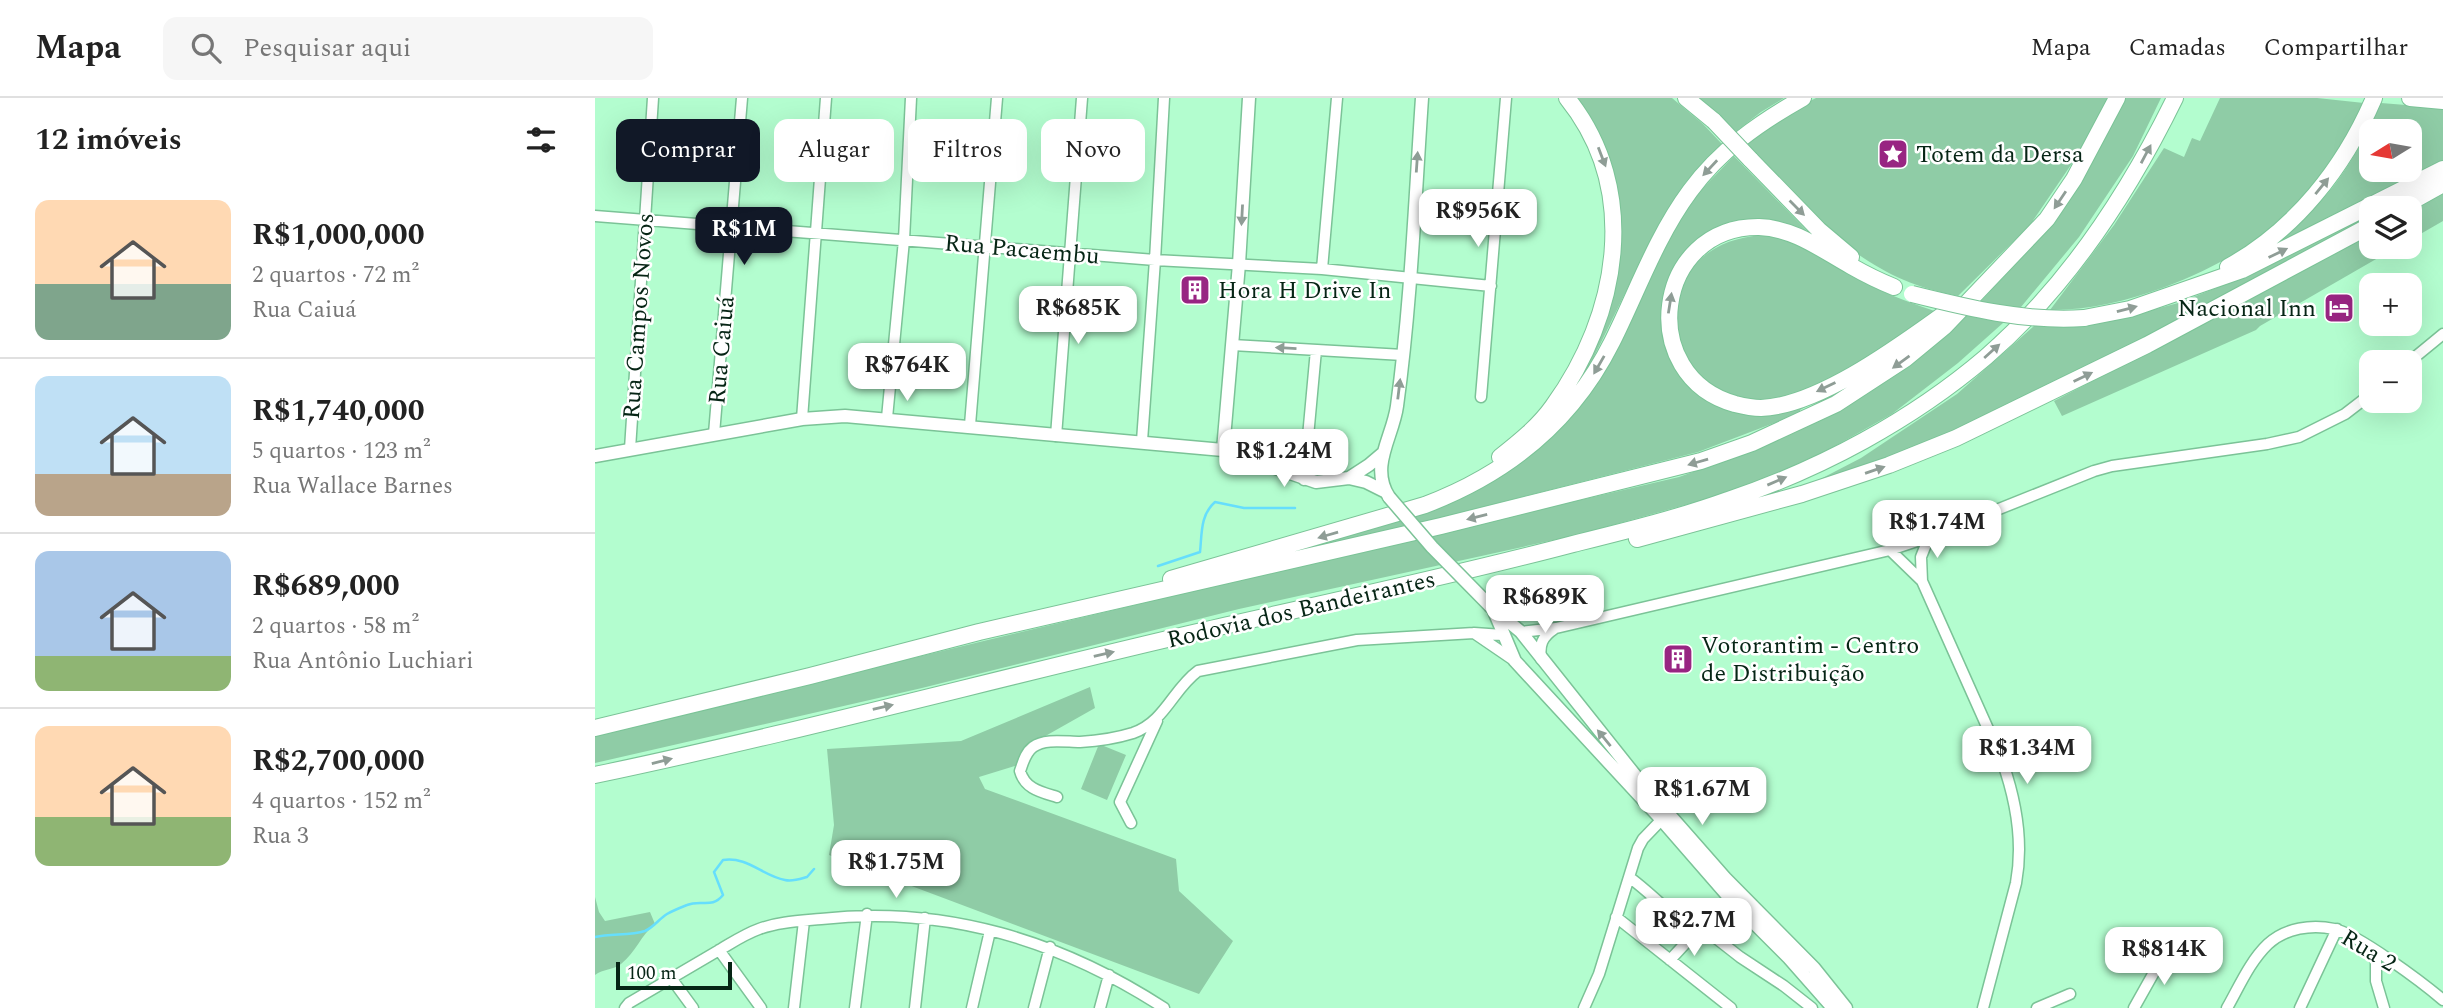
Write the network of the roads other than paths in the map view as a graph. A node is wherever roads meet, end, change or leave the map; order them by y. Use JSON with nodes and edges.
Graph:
{"nodes":[{"id":1,"x":653,"y":98,"type":"edge"},
{"id":2,"x":741,"y":98,"type":"edge"},
{"id":3,"x":825,"y":98,"type":"edge"},
{"id":4,"x":911,"y":98,"type":"edge"},
{"id":5,"x":997,"y":98,"type":"edge"},
{"id":6,"x":1082,"y":98,"type":"edge"},
{"id":7,"x":1164,"y":98,"type":"edge"},
{"id":8,"x":1249,"y":98,"type":"edge"},
{"id":9,"x":1337,"y":98,"type":"edge"},
{"id":10,"x":1422,"y":98,"type":"edge"},
{"id":11,"x":1506,"y":98,"type":"edge"},
{"id":12,"x":1567,"y":98,"type":"edge"},
{"id":13,"x":1686,"y":98,"type":"edge"},
{"id":14,"x":1803,"y":98,"type":"edge"},
{"id":15,"x":2117,"y":98,"type":"edge"},
{"id":16,"x":2175,"y":98,"type":"edge"},
{"id":17,"x":2374,"y":98,"type":"edge"},
{"id":18,"x":2410,"y":98,"type":"edge"},
{"id":19,"x":2443,"y":100,"type":"edge"},
{"id":20,"x":2443,"y":169,"type":"edge"},
{"id":21,"x":2443,"y":184,"type":"edge"},
{"id":22,"x":2422,"y":196,"type":"edge"},
{"id":23,"x":595,"y":216,"type":"edge"},
{"id":24,"x":644,"y":220,"type":"junction"},
{"id":25,"x":732,"y":226,"type":"junction"},
{"id":26,"x":2359,"y":231,"type":"edge"},
{"id":27,"x":814,"y":234,"type":"junction"},
{"id":28,"x":904,"y":240,"type":"junction"},
{"id":29,"x":986,"y":247,"type":"junction"},
{"id":30,"x":1069,"y":253,"type":"junction"},
{"id":31,"x":1155,"y":260,"type":"junction"},
{"id":32,"x":1239,"y":264,"type":"junction"},
{"id":33,"x":1322,"y":270,"type":"junction"},
{"id":34,"x":1409,"y":277,"type":"junction"},
{"id":35,"x":1986,"y":284,"type":"junction"},
{"id":36,"x":1491,"y":286,"type":"junction"},
{"id":37,"x":1894,"y":287,"type":"junction"},
{"id":38,"x":2169,"y":296,"type":"junction"},
{"id":39,"x":2443,"y":334,"type":"edge"},
{"id":40,"x":1232,"y":345,"type":"junction"},
{"id":41,"x":1316,"y":350,"type":"junction"},
{"id":42,"x":2422,"y":351,"type":"edge"},
{"id":43,"x":1403,"y":355,"type":"junction"},
{"id":44,"x":1481,"y":397,"type":"dead end"},
{"id":45,"x":2359,"y":403,"type":"edge"},
{"id":46,"x":887,"y":418,"type":"junction"},
{"id":47,"x":802,"y":419,"type":"junction"},
{"id":48,"x":969,"y":425,"type":"junction"},
{"id":49,"x":714,"y":434,"type":"junction"},
{"id":50,"x":1056,"y":436,"type":"junction"},
{"id":51,"x":1142,"y":441,"type":"junction"},
{"id":52,"x":630,"y":449,"type":"junction"},
{"id":53,"x":1223,"y":450,"type":"junction"},
{"id":54,"x":1382,"y":454,"type":"junction"},
{"id":55,"x":595,"y":456,"type":"edge"},
{"id":56,"x":1349,"y":478,"type":"junction"},
{"id":57,"x":1304,"y":480,"type":"junction"},
{"id":58,"x":1387,"y":494,"type":"junction"},
{"id":59,"x":1393,"y":515,"type":"junction"},
{"id":60,"x":1929,"y":537,"type":"junction"},
{"id":61,"x":1889,"y":550,"type":"junction"},
{"id":62,"x":1477,"y":570,"type":"junction"},
{"id":63,"x":1923,"y":581,"type":"junction"},
{"id":64,"x":1492,"y":608,"type":"junction"},
{"id":65,"x":1058,"y":613,"type":"junction"},
{"id":66,"x":1556,"y":628,"type":"junction"},
{"id":67,"x":1521,"y":632,"type":"junction"},
{"id":68,"x":1473,"y":633,"type":"junction"},
{"id":69,"x":1503,"y":635,"type":"junction"},
{"id":70,"x":1541,"y":659,"type":"junction"},
{"id":71,"x":1519,"y":666,"type":"junction"},
{"id":72,"x":1157,"y":720,"type":"junction"},
{"id":73,"x":595,"y":728,"type":"edge"},
{"id":74,"x":595,"y":775,"type":"edge"},
{"id":75,"x":1057,"y":797,"type":"dead end"},
{"id":76,"x":1665,"y":816,"type":"junction"},
{"id":77,"x":1131,"y":823,"type":"dead end"},
{"id":78,"x":1629,"y":877,"type":"junction"},
{"id":79,"x":867,"y":914,"type":"junction"},
{"id":80,"x":925,"y":918,"type":"junction"},
{"id":81,"x":1616,"y":918,"type":"junction"},
{"id":82,"x":804,"y":920,"type":"junction"},
{"id":83,"x":2337,"y":929,"type":"junction"},
{"id":84,"x":990,"y":931,"type":"junction"},
{"id":85,"x":1694,"y":934,"type":"junction"},
{"id":86,"x":1050,"y":947,"type":"junction"},
{"id":87,"x":719,"y":950,"type":"junction"},
{"id":88,"x":2166,"y":951,"type":"dead end"},
{"id":89,"x":2376,"y":951,"type":"junction"},
{"id":90,"x":1670,"y":960,"type":"junction"},
{"id":91,"x":1109,"y":975,"type":"junction"},
{"id":92,"x":671,"y":978,"type":"junction"},
{"id":93,"x":2070,"y":994,"type":"dead end"},
{"id":94,"x":2443,"y":1000,"type":"edge"},
{"id":95,"x":627,"y":1005,"type":"edge"},
{"id":96,"x":693,"y":1008,"type":"edge"},
{"id":97,"x":761,"y":1008,"type":"edge"},
{"id":98,"x":794,"y":1008,"type":"edge"},
{"id":99,"x":855,"y":1008,"type":"edge"},
{"id":100,"x":915,"y":1008,"type":"edge"},
{"id":101,"x":972,"y":1008,"type":"edge"},
{"id":102,"x":1034,"y":1008,"type":"edge"},
{"id":103,"x":1100,"y":1008,"type":"edge"},
{"id":104,"x":1164,"y":1008,"type":"edge"},
{"id":105,"x":1584,"y":1008,"type":"edge"},
{"id":106,"x":1731,"y":1008,"type":"edge"},
{"id":107,"x":1812,"y":1008,"type":"edge"},
{"id":108,"x":1832,"y":1008,"type":"edge"},
{"id":109,"x":1846,"y":1008,"type":"edge"},
{"id":110,"x":1983,"y":1008,"type":"edge"},
{"id":111,"x":2037,"y":1008,"type":"edge"},
{"id":112,"x":2134,"y":1008,"type":"edge"},
{"id":113,"x":2228,"y":1008,"type":"edge"},
{"id":114,"x":2300,"y":1008,"type":"edge"},
{"id":115,"x":2383,"y":1008,"type":"edge"}],
"edges":[{"from":1,"to":24,"type":"street","name":"Rua Campos Novos"},
{"from":2,"to":25,"type":"street","name":"Rua Caiuá"},
{"from":3,"to":27,"type":"street"},
{"from":4,"to":28,"type":"street"},
{"from":5,"to":29,"type":"street"},
{"from":6,"to":30,"type":"street"},
{"from":7,"to":31,"type":"street"},
{"from":8,"to":32,"type":"main road","one_way":true},
{"from":9,"to":33,"type":"street"},
{"from":34,"to":10,"type":"main road","one_way":true},
{"from":11,"to":36,"type":"street"},
{"from":12,"to":59,"type":"highway","one_way":true},
{"from":13,"to":37,"type":"highway","one_way":true,"bridge":true},
{"from":14,"to":59,"type":"highway","one_way":true},
{"from":15,"to":35,"type":"highway","name":"Rodovia dos Bandeirantes","one_way":true},
{"from":62,"to":16,"type":"highway","name":"Rodovia dos Bandeirantes","one_way":true},
{"from":38,"to":17,"type":"highway","one_way":true},
{"from":18,"to":19,"type":"highway"},
{"from":38,"to":20,"type":"highway","one_way":true},
{"from":21,"to":22,"type":"highway"},
{"from":23,"to":24,"type":"street","name":"Rua Pacaembu"},
{"from":24,"to":25,"type":"street","name":"Rua Pacaembu"},
{"from":24,"to":52,"type":"street","name":"Rua Campos Novos"},
{"from":25,"to":27,"type":"street","name":"Rua Pacaembu"},
{"from":25,"to":49,"type":"street","name":"Rua Caiuá"},
{"from":62,"to":26,"type":"highway","one_way":true},
{"from":27,"to":28,"type":"street","name":"Rua Pacaembu"},
{"from":27,"to":47,"type":"street"},
{"from":28,"to":29,"type":"street","name":"Rua Pacaembu"},
{"from":28,"to":46,"type":"street"},
{"from":29,"to":30,"type":"street","name":"Rua Pacaembu"},
{"from":29,"to":48,"type":"street"},
{"from":30,"to":31,"type":"street","name":"Rua Pacaembu"},
{"from":30,"to":50,"type":"street"},
{"from":31,"to":32,"type":"street","name":"Rua Pacaembu"},
{"from":31,"to":51,"type":"street"},
{"from":32,"to":33,"type":"street","name":"Rua Pacaembu"},
{"from":32,"to":40,"type":"main road"},
{"from":33,"to":34,"type":"street","name":"Rua Pacaembu"},
{"from":34,"to":36,"type":"street","name":"Rua Pacaembu"},
{"from":34,"to":43,"type":"main road"},
{"from":35,"to":37,"type":"highway","one_way":true},
{"from":35,"to":65,"type":"highway","name":"Rodovia dos Bandeirantes","one_way":true},
{"from":36,"to":44,"type":"street"},
{"from":37,"to":38,"type":"highway","one_way":true,"bridge":true},
{"from":39,"to":42,"type":"street"},
{"from":41,"to":40,"type":"street","one_way":true},
{"from":40,"to":53,"type":"main road"},
{"from":41,"to":43,"type":"street"},
{"from":41,"to":57,"type":"street"},
{"from":54,"to":43,"type":"main road","one_way":true},
{"from":45,"to":60,"type":"street"},
{"from":46,"to":47,"type":"main road"},
{"from":46,"to":48,"type":"main road"},
{"from":47,"to":49,"type":"main road"},
{"from":48,"to":50,"type":"main road"},
{"from":49,"to":52,"type":"main road"},
{"from":50,"to":51,"type":"main road"},
{"from":51,"to":53,"type":"main road"},
{"from":52,"to":55,"type":"main road"},
{"from":53,"to":57,"type":"main road"},
{"from":54,"to":56,"type":"main road"},
{"from":54,"to":58,"type":"main road"},
{"from":56,"to":57,"type":"main road"},
{"from":56,"to":58,"type":"main road"},
{"from":58,"to":64,"type":"main road","bridge":true},
{"from":59,"to":65,"type":"highway","one_way":true},
{"from":60,"to":61,"type":"street"},
{"from":60,"to":63,"type":"street"},
{"from":61,"to":63,"type":"street"},
{"from":61,"to":66,"type":"street"},
{"from":74,"to":62,"type":"highway","name":"Rodovia dos Bandeirantes","one_way":true},
{"from":63,"to":110,"type":"street"},
{"from":64,"to":67,"type":"main road"},
{"from":64,"to":69,"type":"main road"},
{"from":65,"to":73,"type":"highway","name":"Rodovia dos Bandeirantes"},
{"from":66,"to":67,"type":"street"},
{"from":66,"to":70,"type":"street"},
{"from":67,"to":69,"type":"main road"},
{"from":67,"to":70,"type":"main road"},
{"from":68,"to":69,"type":"street"},
{"from":68,"to":71,"type":"street"},
{"from":68,"to":72,"type":"street"},
{"from":69,"to":71,"type":"main road"},
{"from":70,"to":71,"type":"main road"},
{"from":76,"to":70,"type":"main road","one_way":true},
{"from":71,"to":76,"type":"main road"},
{"from":72,"to":75,"type":"street"},
{"from":72,"to":77,"type":"street"},
{"from":76,"to":78,"type":"street"},
{"from":76,"to":108,"type":"main road"},
{"from":76,"to":109,"type":"main road"},
{"from":78,"to":81,"type":"street"},
{"from":78,"to":85,"type":"street"},
{"from":79,"to":80,"type":"street"},
{"from":79,"to":82,"type":"street"},
{"from":79,"to":99,"type":"street"},
{"from":80,"to":84,"type":"street"},
{"from":80,"to":100,"type":"street"},
{"from":81,"to":90,"type":"street"},
{"from":81,"to":105,"type":"street"},
{"from":82,"to":87,"type":"street"},
{"from":82,"to":98,"type":"street"},
{"from":83,"to":89,"type":"street","name":"Rua 2"},
{"from":83,"to":113,"type":"street","name":"Rua 2"},
{"from":83,"to":114,"type":"street"},
{"from":84,"to":86,"type":"street"},
{"from":84,"to":101,"type":"street"},
{"from":85,"to":90,"type":"street"},
{"from":85,"to":107,"type":"street"},
{"from":86,"to":91,"type":"street"},
{"from":86,"to":102,"type":"street"},
{"from":87,"to":92,"type":"street"},
{"from":87,"to":97,"type":"street"},
{"from":88,"to":112,"type":"street"},
{"from":89,"to":94,"type":"street","name":"Rua 2"},
{"from":89,"to":115,"type":"street"},
{"from":90,"to":106,"type":"street"},
{"from":91,"to":103,"type":"street"},
{"from":91,"to":104,"type":"street"},
{"from":92,"to":95,"type":"street"},
{"from":92,"to":96,"type":"street"},
{"from":93,"to":111,"type":"street"}]}
